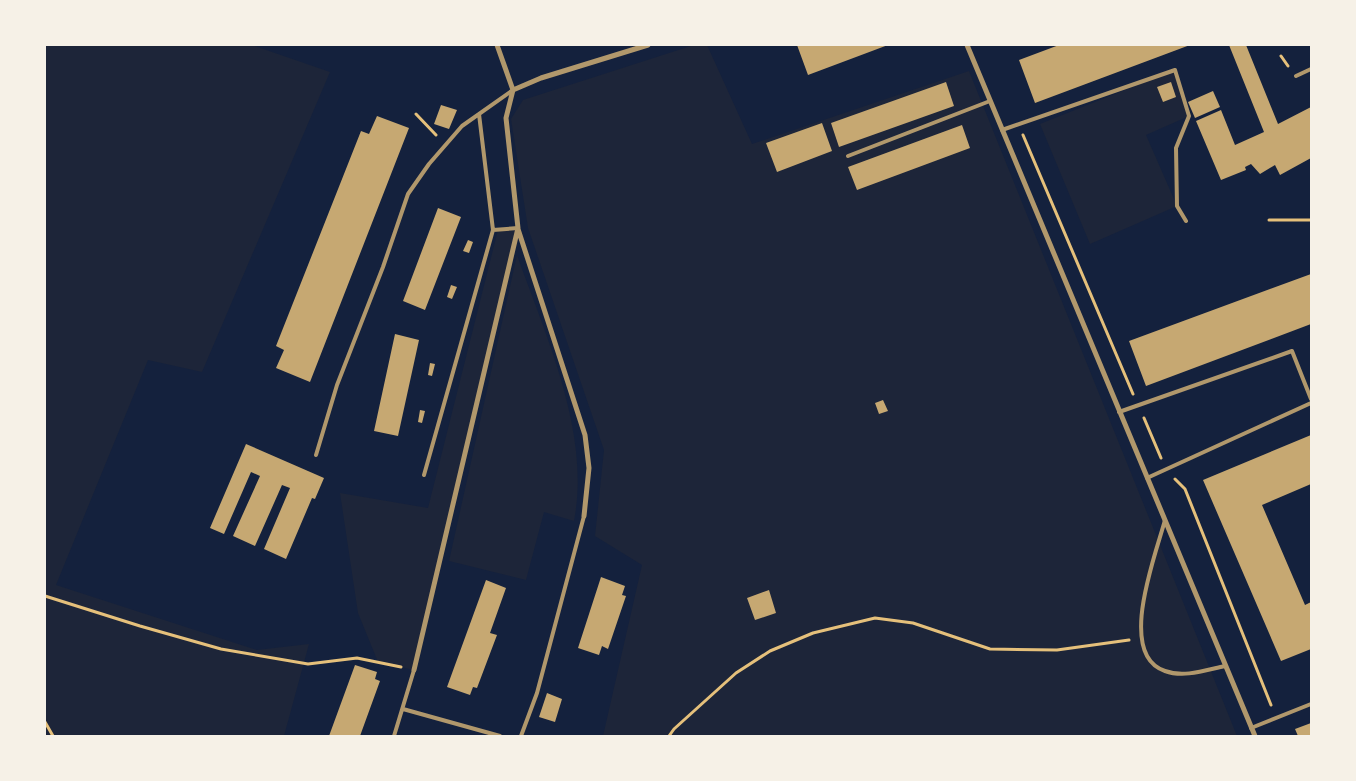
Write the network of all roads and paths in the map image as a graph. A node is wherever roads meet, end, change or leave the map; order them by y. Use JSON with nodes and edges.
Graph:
{"nodes":[{"id":1,"x":497,"y":45,"type":"edge"},
{"id":2,"x":648,"y":45,"type":"edge"},
{"id":3,"x":967,"y":45,"type":"edge"},
{"id":4,"x":1311,"y":69,"type":"edge"},
{"id":5,"x":1296,"y":76,"type":"dead end"},
{"id":6,"x":513,"y":90,"type":"junction"},
{"id":7,"x":990,"y":101,"type":"junction"},
{"id":8,"x":416,"y":114,"type":"dead end"},
{"id":9,"x":479,"y":114,"type":"junction"},
{"id":10,"x":1002,"y":130,"type":"junction"},
{"id":11,"x":446,"y":144,"type":"junction"},
{"id":12,"x":848,"y":156,"type":"dead end"},
{"id":13,"x":1269,"y":220,"type":"dead end"},
{"id":14,"x":1311,"y":220,"type":"edge"},
{"id":15,"x":1186,"y":221,"type":"dead end"},
{"id":16,"x":518,"y":228,"type":"junction"},
{"id":17,"x":493,"y":230,"type":"junction"},
{"id":18,"x":1311,"y":401,"type":"edge"},
{"id":19,"x":1120,"y":412,"type":"junction"},
{"id":20,"x":316,"y":455,"type":"dead end"},
{"id":21,"x":424,"y":475,"type":"dead end"},
{"id":22,"x":1147,"y":478,"type":"junction"},
{"id":23,"x":584,"y":516,"type":"joint"},
{"id":24,"x":1165,"y":520,"type":"junction"},
{"id":25,"x":45,"y":596,"type":"edge"},
{"id":26,"x":1140,"y":639,"type":"junction"},
{"id":27,"x":1225,"y":666,"type":"junction"},
{"id":28,"x":414,"y":670,"type":"junction"},
{"id":29,"x":1311,"y":704,"type":"edge"},
{"id":30,"x":403,"y":709,"type":"junction"},
{"id":31,"x":45,"y":722,"type":"edge"},
{"id":32,"x":1251,"y":728,"type":"junction"},
{"id":33,"x":53,"y":736,"type":"edge"},
{"id":34,"x":394,"y":736,"type":"edge"},
{"id":35,"x":500,"y":736,"type":"edge"},
{"id":36,"x":521,"y":736,"type":"edge"},
{"id":37,"x":670,"y":736,"type":"edge"},
{"id":38,"x":1254,"y":736,"type":"edge"}],
"edges":[{"from":1,"to":6,"type":"street"},
{"from":2,"to":6,"type":"street"},
{"from":3,"to":7,"type":"street"},
{"from":4,"to":5,"type":"lane"},
{"from":6,"to":9,"type":"lane"},
{"from":6,"to":16,"type":"street"},
{"from":7,"to":10,"type":"street"},
{"from":7,"to":12,"type":"lane"},
{"from":8,"to":11,"type":"path"},
{"from":9,"to":11,"type":"lane"},
{"from":9,"to":17,"type":"lane"},
{"from":10,"to":15,"type":"lane"},
{"from":10,"to":19,"type":"street"},
{"from":11,"to":20,"type":"lane"},
{"from":13,"to":14,"type":"path"},
{"from":16,"to":17,"type":"lane"},
{"from":16,"to":23,"type":"street"},
{"from":16,"to":28,"type":"street"},
{"from":17,"to":21,"type":"lane"},
{"from":18,"to":19,"type":"lane"},
{"from":18,"to":22,"type":"lane"},
{"from":19,"to":22,"type":"street"},
{"from":22,"to":24,"type":"street"},
{"from":23,"to":36,"type":"lane"},
{"from":24,"to":26,"type":"lane"},
{"from":24,"to":27,"type":"street"},
{"from":25,"to":28,"type":"path"},
{"from":26,"to":27,"type":"lane"},
{"from":26,"to":37,"type":"path"},
{"from":27,"to":32,"type":"street"},
{"from":28,"to":30,"type":"lane"},
{"from":29,"to":32,"type":"lane"},
{"from":30,"to":34,"type":"lane"},
{"from":30,"to":35,"type":"lane"},
{"from":31,"to":33,"type":"path"},
{"from":32,"to":38,"type":"street"}]}
